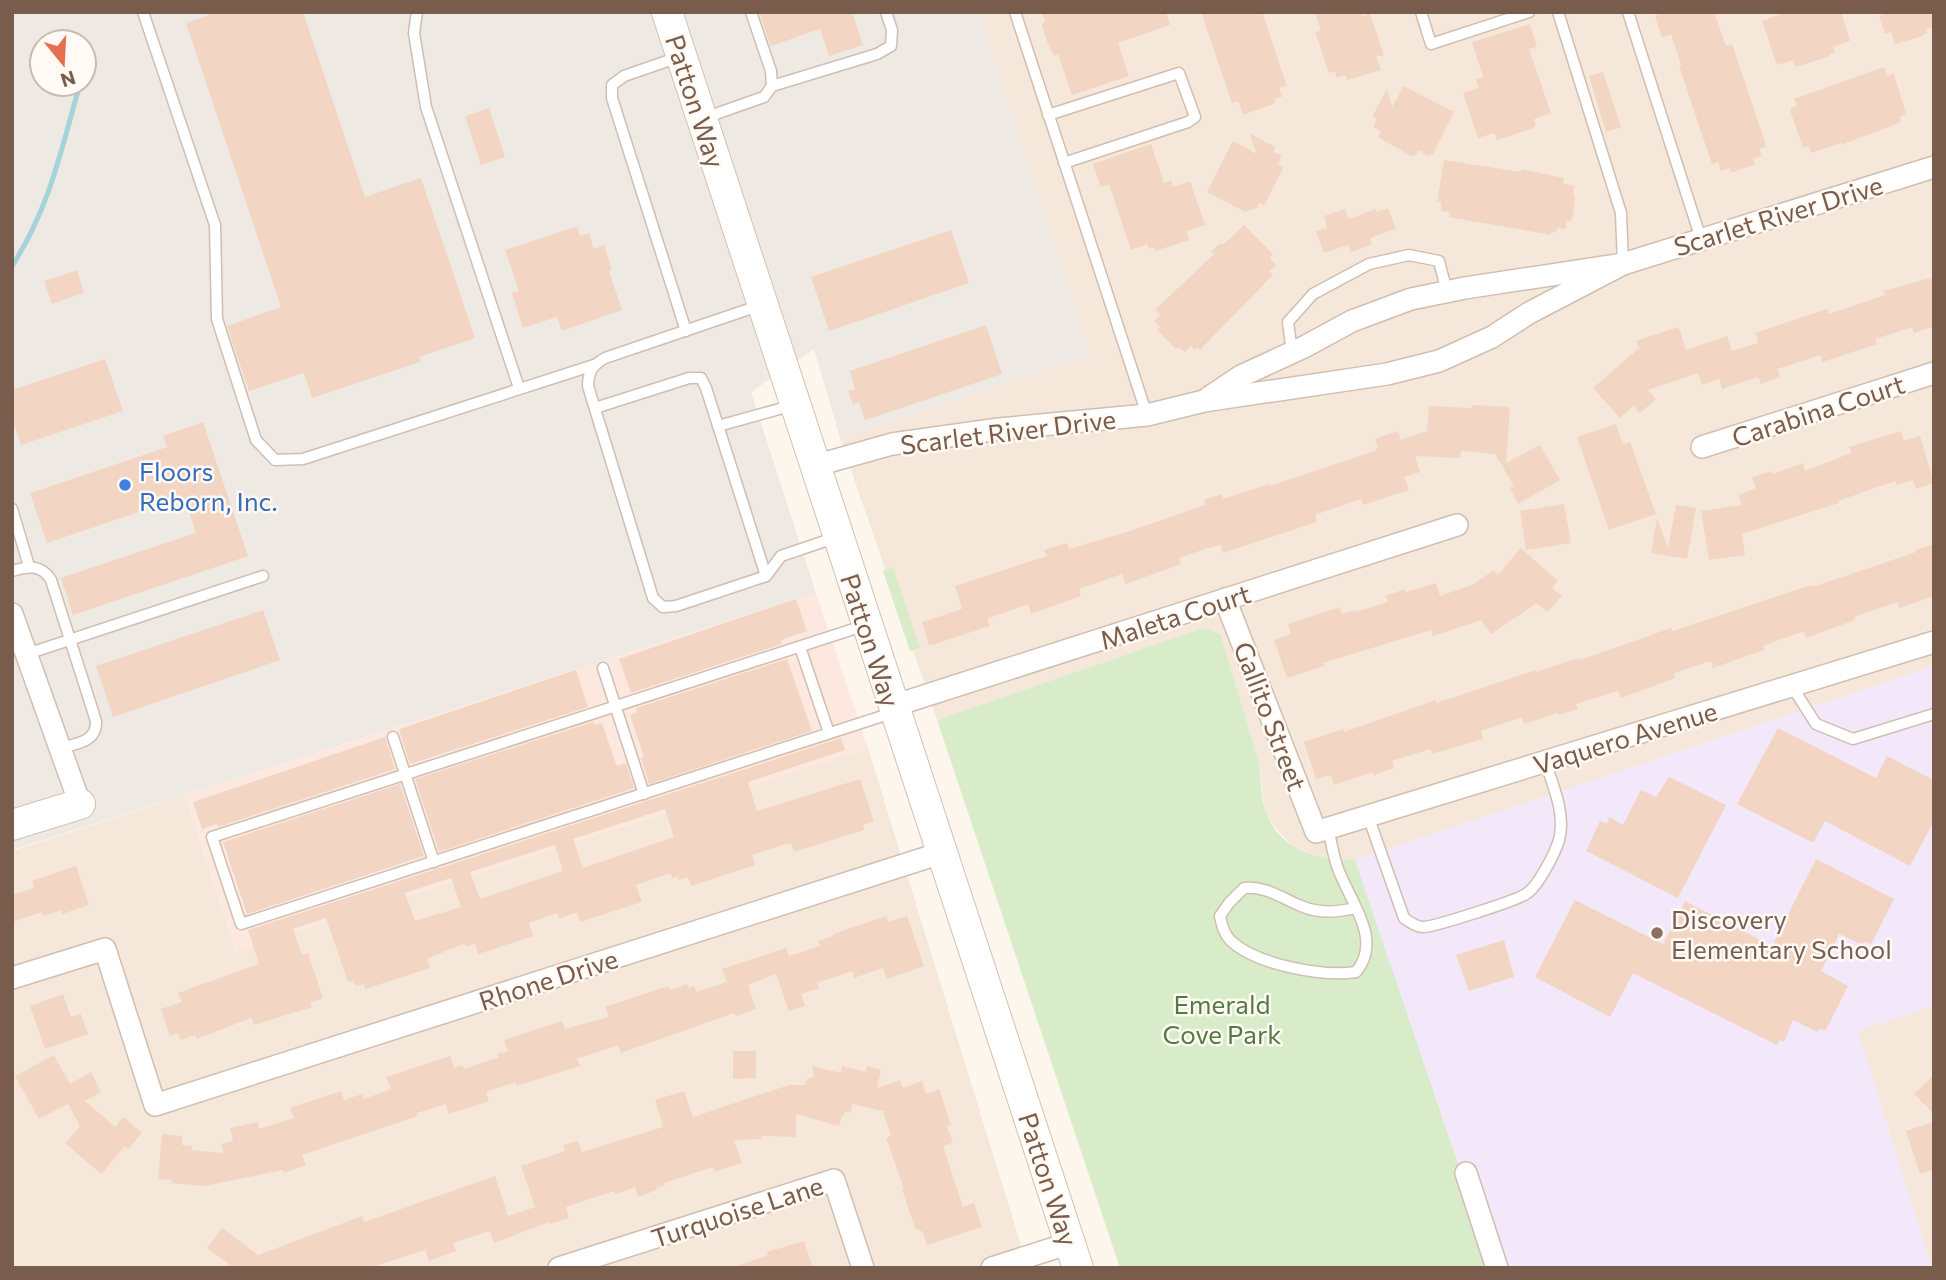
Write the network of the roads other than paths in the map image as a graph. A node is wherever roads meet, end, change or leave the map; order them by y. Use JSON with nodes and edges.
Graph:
{"nodes":[{"id":1,"x":143,"y":12,"type":"edge"},
{"id":2,"x":417,"y":12,"type":"edge"},
{"id":3,"x":667,"y":12,"type":"edge"},
{"id":4,"x":751,"y":12,"type":"edge"},
{"id":5,"x":886,"y":12,"type":"edge"},
{"id":6,"x":1015,"y":12,"type":"edge"},
{"id":7,"x":1421,"y":12,"type":"edge"},
{"id":8,"x":1529,"y":12,"type":"edge"},
{"id":9,"x":1558,"y":12,"type":"edge"},
{"id":10,"x":1630,"y":13,"type":"edge"},
{"id":11,"x":681,"y":56,"type":"junction"},
{"id":12,"x":772,"y":86,"type":"junction"},
{"id":13,"x":1048,"y":114,"type":"junction"},
{"id":14,"x":701,"y":119,"type":"junction"},
{"id":15,"x":1064,"y":163,"type":"junction"},
{"id":16,"x":1934,"y":167,"type":"edge"},
{"id":17,"x":1701,"y":239,"type":"junction"},
{"id":18,"x":1623,"y":264,"type":"junction"},
{"id":19,"x":1447,"y":292,"type":"junction"},
{"id":20,"x":762,"y":305,"type":"junction"},
{"id":21,"x":686,"y":331,"type":"junction"},
{"id":22,"x":1292,"y":353,"type":"junction"},
{"id":23,"x":594,"y":365,"type":"junction"},
{"id":24,"x":1934,"y":373,"type":"edge"},
{"id":25,"x":519,"y":388,"type":"junction"},
{"id":26,"x":1204,"y":401,"type":"junction"},
{"id":27,"x":794,"y":405,"type":"junction"},
{"id":28,"x":595,"y":408,"type":"junction"},
{"id":29,"x":1147,"y":415,"type":"junction"},
{"id":30,"x":718,"y":426,"type":"junction"},
{"id":31,"x":1702,"y":447,"type":"dead end"},
{"id":32,"x":814,"y":466,"type":"junction"},
{"id":33,"x":12,"y":509,"type":"edge"},
{"id":34,"x":1457,"y":525,"type":"dead end"},
{"id":35,"x":837,"y":537,"type":"junction"},
{"id":36,"x":29,"y":566,"type":"junction"},
{"id":37,"x":12,"y":571,"type":"edge"},
{"id":38,"x":263,"y":576,"type":"dead end"},
{"id":39,"x":766,"y":576,"type":"junction"},
{"id":40,"x":1225,"y":600,"type":"junction"},
{"id":41,"x":12,"y":614,"type":"edge"},
{"id":42,"x":866,"y":625,"type":"junction"},
{"id":43,"x":70,"y":639,"type":"junction"},
{"id":44,"x":1934,"y":642,"type":"edge"},
{"id":45,"x":800,"y":647,"type":"junction"},
{"id":46,"x":27,"y":654,"type":"junction"},
{"id":47,"x":603,"y":668,"type":"dead end"},
{"id":48,"x":1791,"y":685,"type":"junction"},
{"id":49,"x":616,"y":707,"type":"junction"},
{"id":50,"x":894,"y":709,"type":"junction"},
{"id":51,"x":1934,"y":714,"type":"edge"},
{"id":52,"x":829,"y":733,"type":"junction"},
{"id":53,"x":393,"y":737,"type":"dead end"},
{"id":54,"x":60,"y":748,"type":"junction"},
{"id":55,"x":1545,"y":761,"type":"junction"},
{"id":56,"x":405,"y":775,"type":"junction"},
{"id":57,"x":644,"y":794,"type":"junction"},
{"id":58,"x":80,"y":804,"type":"joint"},
{"id":59,"x":1368,"y":816,"type":"junction"},
{"id":60,"x":12,"y":825,"type":"edge"},
{"id":61,"x":1322,"y":830,"type":"junction"},
{"id":62,"x":941,"y":853,"type":"junction"},
{"id":63,"x":434,"y":862,"type":"junction"},
{"id":64,"x":1356,"y":908,"type":"junction"},
{"id":65,"x":12,"y":978,"type":"edge"},
{"id":66,"x":1466,"y":1173,"type":"dead end"},
{"id":67,"x":1074,"y":1255,"type":"edge"},
{"id":68,"x":559,"y":1268,"type":"edge"},
{"id":69,"x":863,"y":1268,"type":"edge"},
{"id":70,"x":992,"y":1268,"type":"edge"},
{"id":71,"x":1497,"y":1268,"type":"edge"}],
"edges":[{"from":1,"to":25,"type":"lane"},
{"from":2,"to":25,"type":"lane"},
{"from":3,"to":11,"type":"street","name":"Patton Way"},
{"from":4,"to":12,"type":"lane"},
{"from":5,"to":12,"type":"lane"},
{"from":6,"to":13,"type":"lane"},
{"from":7,"to":8,"type":"lane"},
{"from":9,"to":18,"type":"lane"},
{"from":10,"to":17,"type":"lane"},
{"from":11,"to":14,"type":"street","name":"Patton Way"},
{"from":11,"to":21,"type":"lane"},
{"from":12,"to":14,"type":"lane"},
{"from":13,"to":15,"type":"lane"},
{"from":13,"to":15,"type":"lane"},
{"from":14,"to":20,"type":"street","name":"Patton Way"},
{"from":15,"to":29,"type":"lane"},
{"from":16,"to":17,"type":"street","name":"Scarlet River Drive"},
{"from":17,"to":18,"type":"street","name":"Scarlet River Drive"},
{"from":18,"to":19,"type":"street","name":"Scarlet River Drive"},
{"from":18,"to":26,"type":"street","name":"Scarlet River Drive"},
{"from":19,"to":22,"type":"street","name":"Scarlet River Drive"},
{"from":19,"to":22,"type":"lane"},
{"from":20,"to":21,"type":"lane"},
{"from":20,"to":27,"type":"street","name":"Patton Way"},
{"from":21,"to":23,"type":"lane"},
{"from":22,"to":26,"type":"street","name":"Scarlet River Drive"},
{"from":23,"to":25,"type":"lane"},
{"from":23,"to":28,"type":"lane"},
{"from":24,"to":31,"type":"street","name":"Carabina Court"},
{"from":26,"to":29,"type":"street","name":"Scarlet River Drive"},
{"from":27,"to":30,"type":"lane"},
{"from":27,"to":32,"type":"street","name":"Patton Way"},
{"from":28,"to":30,"type":"lane"},
{"from":28,"to":39,"type":"lane"},
{"from":29,"to":32,"type":"street","name":"Scarlet River Drive"},
{"from":30,"to":39,"type":"lane"},
{"from":32,"to":35,"type":"street","name":"Patton Way"},
{"from":33,"to":36,"type":"lane"},
{"from":34,"to":40,"type":"street","name":"Maleta Court"},
{"from":35,"to":39,"type":"lane"},
{"from":35,"to":42,"type":"street","name":"Patton Way"},
{"from":36,"to":37,"type":"lane"},
{"from":36,"to":43,"type":"lane"},
{"from":38,"to":43,"type":"lane"},
{"from":40,"to":50,"type":"street","name":"Maleta Court"},
{"from":40,"to":61,"type":"street","name":"Gallito Street"},
{"from":41,"to":46,"type":"street"},
{"from":42,"to":45,"type":"lane"},
{"from":42,"to":50,"type":"street","name":"Patton Way"},
{"from":43,"to":46,"type":"lane"},
{"from":43,"to":54,"type":"lane"},
{"from":44,"to":48,"type":"street","name":"Vaquero Avenue"},
{"from":45,"to":49,"type":"lane"},
{"from":45,"to":52,"type":"lane"},
{"from":46,"to":54,"type":"street"},
{"from":47,"to":49,"type":"lane"},
{"from":48,"to":51,"type":"lane"},
{"from":48,"to":55,"type":"street","name":"Vaquero Avenue"},
{"from":49,"to":56,"type":"lane"},
{"from":49,"to":57,"type":"lane"},
{"from":50,"to":52,"type":"lane"},
{"from":50,"to":62,"type":"street","name":"Patton Way"},
{"from":52,"to":57,"type":"lane"},
{"from":53,"to":56,"type":"lane"},
{"from":54,"to":58,"type":"street"},
{"from":55,"to":59,"type":"street","name":"Vaquero Avenue"},
{"from":55,"to":59,"type":"lane"},
{"from":56,"to":63,"type":"lane"},
{"from":56,"to":63,"type":"lane"},
{"from":57,"to":63,"type":"lane"},
{"from":58,"to":60,"type":"street"},
{"from":59,"to":61,"type":"street","name":"Vaquero Avenue"},
{"from":61,"to":64,"type":"lane"},
{"from":62,"to":65,"type":"street","name":"Rhone Drive"},
{"from":62,"to":67,"type":"street","name":"Patton Way"},
{"from":64,"to":64,"type":"lane"},
{"from":66,"to":71,"type":"street"},
{"from":67,"to":70,"type":"street"},
{"from":68,"to":69,"type":"street","name":"Turquoise Lane"}]}
